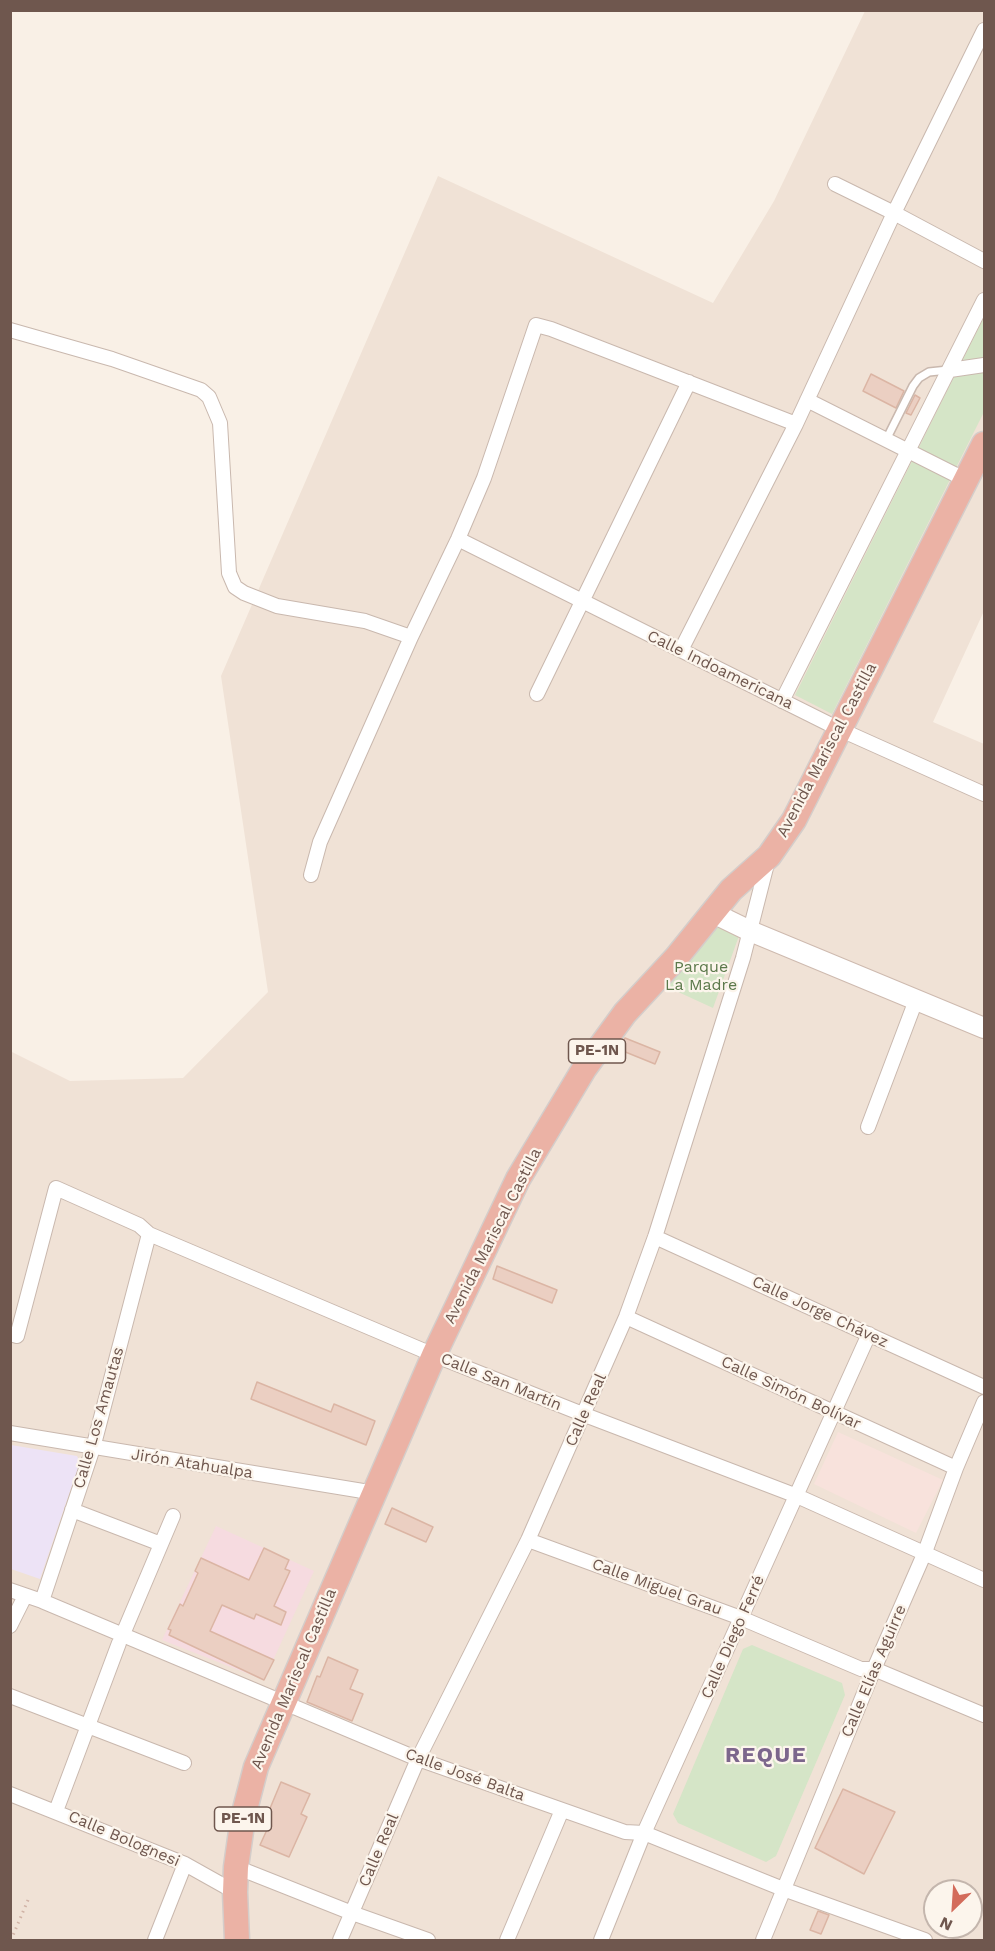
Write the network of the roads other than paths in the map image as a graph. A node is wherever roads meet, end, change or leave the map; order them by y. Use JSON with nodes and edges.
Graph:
{"nodes":[{"id":1,"x":984,"y":30,"type":"edge"},
{"id":2,"x":835,"y":184,"type":"dead end"},
{"id":3,"x":894,"y":213,"type":"junction"},
{"id":4,"x":984,"y":261,"type":"edge"},
{"id":5,"x":984,"y":300,"type":"edge"},
{"id":6,"x":10,"y":330,"type":"edge"},
{"id":7,"x":984,"y":365,"type":"edge"},
{"id":8,"x":950,"y":370,"type":"junction"},
{"id":9,"x":689,"y":382,"type":"junction"},
{"id":10,"x":807,"y":400,"type":"junction"},
{"id":11,"x":796,"y":424,"type":"junction"},
{"id":12,"x":886,"y":440,"type":"junction"},
{"id":13,"x":984,"y":444,"type":"edge"},
{"id":14,"x":909,"y":452,"type":"junction"},
{"id":15,"x":966,"y":480,"type":"junction"},
{"id":16,"x":458,"y":539,"type":"junction"},
{"id":17,"x":581,"y":601,"type":"junction"},
{"id":18,"x":411,"y":637,"type":"junction"},
{"id":19,"x":681,"y":650,"type":"junction"},
{"id":20,"x":537,"y":694,"type":"dead end"},
{"id":21,"x":782,"y":701,"type":"junction"},
{"id":22,"x":839,"y":729,"type":"junction"},
{"id":23,"x":984,"y":794,"type":"edge"},
{"id":24,"x":769,"y":856,"type":"junction"},
{"id":25,"x":311,"y":875,"type":"dead end"},
{"id":26,"x":713,"y":913,"type":"junction"},
{"id":27,"x":750,"y":931,"type":"junction"},
{"id":28,"x":916,"y":1000,"type":"junction"},
{"id":29,"x":984,"y":1028,"type":"edge"},
{"id":30,"x":868,"y":1127,"type":"dead end"},
{"id":31,"x":149,"y":1234,"type":"junction"},
{"id":32,"x":656,"y":1237,"type":"junction"},
{"id":33,"x":626,"y":1317,"type":"junction"},
{"id":34,"x":869,"y":1334,"type":"junction"},
{"id":35,"x":14,"y":1335,"type":"edge"},
{"id":36,"x":434,"y":1355,"type":"junction"},
{"id":37,"x":984,"y":1387,"type":"edge"},
{"id":38,"x":984,"y":1402,"type":"edge"},
{"id":39,"x":834,"y":1413,"type":"junction"},
{"id":40,"x":585,"y":1415,"type":"junction"},
{"id":41,"x":10,"y":1433,"type":"edge"},
{"id":42,"x":93,"y":1448,"type":"junction"},
{"id":43,"x":956,"y":1468,"type":"junction"},
{"id":44,"x":375,"y":1493,"type":"junction"},
{"id":45,"x":797,"y":1496,"type":"junction"},
{"id":46,"x":72,"y":1510,"type":"junction"},
{"id":47,"x":173,"y":1516,"type":"dead end"},
{"id":48,"x":528,"y":1540,"type":"junction"},
{"id":49,"x":161,"y":1544,"type":"junction"},
{"id":50,"x":925,"y":1552,"type":"junction"},
{"id":51,"x":984,"y":1580,"type":"edge"},
{"id":52,"x":10,"y":1590,"type":"edge"},
{"id":53,"x":26,"y":1596,"type":"junction"},
{"id":54,"x":42,"y":1601,"type":"junction"},
{"id":55,"x":741,"y":1618,"type":"junction"},
{"id":56,"x":10,"y":1626,"type":"edge"},
{"id":57,"x":121,"y":1639,"type":"junction"},
{"id":58,"x":874,"y":1669,"type":"junction"},
{"id":59,"x":10,"y":1696,"type":"edge"},
{"id":60,"x":282,"y":1703,"type":"junction"},
{"id":61,"x":984,"y":1714,"type":"edge"},
{"id":62,"x":88,"y":1727,"type":"junction"},
{"id":63,"x":418,"y":1759,"type":"junction"},
{"id":64,"x":184,"y":1763,"type":"dead end"},
{"id":65,"x":10,"y":1794,"type":"edge"},
{"id":66,"x":562,"y":1810,"type":"junction"},
{"id":67,"x":56,"y":1811,"type":"junction"},
{"id":68,"x":644,"y":1833,"type":"junction"},
{"id":69,"x":185,"y":1864,"type":"junction"},
{"id":70,"x":236,"y":1867,"type":"junction"},
{"id":71,"x":783,"y":1888,"type":"junction"},
{"id":72,"x":235,"y":1892,"type":"junction"},
{"id":73,"x":352,"y":1913,"type":"junction"},
{"id":74,"x":155,"y":1941,"type":"edge"},
{"id":75,"x":237,"y":1941,"type":"edge"},
{"id":76,"x":340,"y":1941,"type":"edge"},
{"id":77,"x":428,"y":1941,"type":"edge"},
{"id":78,"x":507,"y":1941,"type":"edge"},
{"id":79,"x":601,"y":1941,"type":"edge"},
{"id":80,"x":763,"y":1941,"type":"edge"},
{"id":81,"x":925,"y":1941,"type":"edge"}],
"edges":[{"from":1,"to":3,"type":"street"},
{"from":2,"to":3,"type":"street"},
{"from":3,"to":4,"type":"street"},
{"from":3,"to":10,"type":"street"},
{"from":5,"to":8,"type":"street"},
{"from":6,"to":18,"type":"street"},
{"from":7,"to":8,"type":"street"},
{"from":8,"to":12,"type":"lane"},
{"from":8,"to":14,"type":"street"},
{"from":9,"to":11,"type":"street"},
{"from":9,"to":16,"type":"street"},
{"from":9,"to":17,"type":"street"},
{"from":10,"to":11,"type":"street"},
{"from":10,"to":12,"type":"street"},
{"from":11,"to":19,"type":"street"},
{"from":12,"to":14,"type":"street"},
{"from":13,"to":15,"type":"highway","name":"Avenida Mariscal Castilla","number":"PE-1N"},
{"from":14,"to":15,"type":"street"},
{"from":14,"to":21,"type":"street"},
{"from":15,"to":22,"type":"highway","name":"Avenida Mariscal Castilla","number":"PE-1N"},
{"from":16,"to":17,"type":"street","name":"Calle Indoamericana"},
{"from":16,"to":18,"type":"street"},
{"from":17,"to":19,"type":"street","name":"Calle Indoamericana"},
{"from":17,"to":20,"type":"street"},
{"from":18,"to":25,"type":"street"},
{"from":19,"to":21,"type":"street","name":"Calle Indoamericana"},
{"from":21,"to":22,"type":"street","name":"Calle Indoamericana"},
{"from":22,"to":23,"type":"street","name":"Calle Indoamericana"},
{"from":22,"to":24,"type":"highway","name":"Avenida Mariscal Castilla","number":"PE-1N"},
{"from":24,"to":26,"type":"highway","name":"Avenida Mariscal Castilla","number":"PE-1N"},
{"from":24,"to":27,"type":"street","name":"Calle Real"},
{"from":26,"to":27,"type":"street"},
{"from":26,"to":36,"type":"highway","name":"Avenida Mariscal Castilla","number":"PE-1N"},
{"from":27,"to":28,"type":"street"},
{"from":27,"to":32,"type":"street","name":"Calle Real"},
{"from":28,"to":29,"type":"street"},
{"from":28,"to":30,"type":"street"},
{"from":31,"to":35,"type":"street","name":"Calle San Martín"},
{"from":31,"to":36,"type":"street","name":"Calle San Martín"},
{"from":31,"to":42,"type":"street","name":"Calle Los Amautas"},
{"from":32,"to":33,"type":"street","name":"Calle Real"},
{"from":32,"to":34,"type":"street","name":"Calle Jorge Chávez"},
{"from":33,"to":39,"type":"street","name":"Calle Simón Bolívar"},
{"from":33,"to":40,"type":"street","name":"Calle Real"},
{"from":34,"to":37,"type":"street","name":"Calle Jorge Chávez"},
{"from":34,"to":39,"type":"street","name":"Calle Diego Ferré"},
{"from":36,"to":40,"type":"street","name":"Calle San Martín"},
{"from":36,"to":44,"type":"highway","name":"Avenida Mariscal Castilla","number":"PE-1N"},
{"from":38,"to":43,"type":"street","name":"Calle Elías Aguirre"},
{"from":39,"to":43,"type":"street","name":"Calle Simón Bolívar"},
{"from":39,"to":45,"type":"street","name":"Calle Diego Ferré"},
{"from":40,"to":45,"type":"street","name":"Calle San Martín"},
{"from":40,"to":48,"type":"street","name":"Calle Real"},
{"from":41,"to":42,"type":"street","name":"Jirón Atahualpa"},
{"from":42,"to":44,"type":"street","name":"Jirón Atahualpa"},
{"from":42,"to":46,"type":"street","name":"Calle Los Amautas"},
{"from":43,"to":50,"type":"street","name":"Calle Elías Aguirre"},
{"from":44,"to":60,"type":"highway","name":"Avenida Mariscal Castilla","number":"PE-1N"},
{"from":45,"to":50,"type":"street","name":"Calle San Martín"},
{"from":45,"to":55,"type":"street","name":"Calle Diego Ferré"},
{"from":46,"to":49,"type":"street"},
{"from":46,"to":54,"type":"street","name":"Calle Los Amautas"},
{"from":47,"to":49,"type":"street"},
{"from":48,"to":55,"type":"street","name":"Calle Miguel Grau"},
{"from":48,"to":63,"type":"street","name":"Calle Real"},
{"from":49,"to":57,"type":"street"},
{"from":50,"to":51,"type":"street","name":"Calle San Martín"},
{"from":50,"to":58,"type":"street","name":"Calle Elías Aguirre"},
{"from":52,"to":53,"type":"street","name":"Calle José Balta"},
{"from":53,"to":54,"type":"street","name":"Calle José Balta"},
{"from":53,"to":56,"type":"street"},
{"from":54,"to":57,"type":"street","name":"Calle José Balta"},
{"from":55,"to":58,"type":"street","name":"Calle Miguel Grau"},
{"from":55,"to":68,"type":"street","name":"Calle Diego Ferré"},
{"from":57,"to":60,"type":"street","name":"Calle José Balta"},
{"from":57,"to":62,"type":"street"},
{"from":58,"to":61,"type":"street","name":"Calle Miguel Grau"},
{"from":58,"to":71,"type":"street","name":"Calle Elías Aguirre"},
{"from":59,"to":62,"type":"street"},
{"from":60,"to":63,"type":"street","name":"Calle José Balta"},
{"from":60,"to":70,"type":"highway","name":"Avenida Mariscal Castilla","number":"PE-1N"},
{"from":62,"to":64,"type":"street"},
{"from":62,"to":67,"type":"street"},
{"from":63,"to":66,"type":"street","name":"Calle José Balta"},
{"from":63,"to":73,"type":"street","name":"Calle Real"},
{"from":65,"to":67,"type":"street","name":"Calle Bolognesi"},
{"from":66,"to":68,"type":"street","name":"Calle José Balta"},
{"from":66,"to":78,"type":"street"},
{"from":67,"to":69,"type":"street","name":"Calle Bolognesi"},
{"from":68,"to":71,"type":"street","name":"Calle José Balta"},
{"from":68,"to":79,"type":"street","name":"Calle Diego Ferré"},
{"from":69,"to":72,"type":"street","name":"Calle Bolognesi"},
{"from":69,"to":74,"type":"street"},
{"from":70,"to":72,"type":"highway","name":"Avenida Mariscal Castilla","number":"PE-1N"},
{"from":70,"to":73,"type":"street"},
{"from":71,"to":80,"type":"street","name":"Calle Elías Aguirre"},
{"from":71,"to":81,"type":"street","name":"Calle José Balta"},
{"from":72,"to":75,"type":"highway","name":"Avenida Mariscal Castilla","number":"PE-1N"},
{"from":73,"to":76,"type":"street","name":"Calle Real"},
{"from":73,"to":77,"type":"street"}]}
